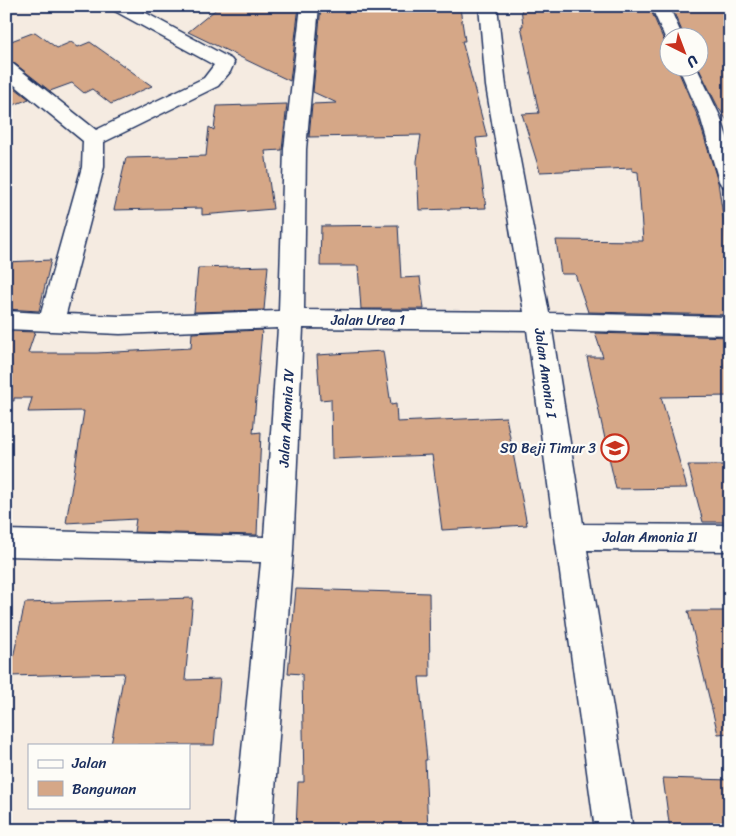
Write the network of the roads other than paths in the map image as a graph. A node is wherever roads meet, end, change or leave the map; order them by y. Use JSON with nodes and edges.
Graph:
{"nodes":[{"id":1,"x":120,"y":6,"type":"edge"},
{"id":2,"x":310,"y":6,"type":"edge"},
{"id":3,"x":488,"y":6,"type":"edge"},
{"id":4,"x":660,"y":6,"type":"edge"},
{"id":5,"x":670,"y":28,"type":"edge"},
{"id":6,"x":6,"y":68,"type":"edge"},
{"id":7,"x":693,"y":78,"type":"edge"},
{"id":8,"x":94,"y":139,"type":"junction"},
{"id":9,"x":730,"y":181,"type":"edge"},
{"id":10,"x":292,"y":319,"type":"junction"},
{"id":11,"x":6,"y":320,"type":"edge"},
{"id":12,"x":538,"y":321,"type":"junction"},
{"id":13,"x":51,"y":322,"type":"junction"},
{"id":14,"x":730,"y":326,"type":"edge"},
{"id":15,"x":570,"y":537,"type":"junction"},
{"id":16,"x":730,"y":538,"type":"edge"},
{"id":17,"x":6,"y":543,"type":"edge"},
{"id":18,"x":278,"y":550,"type":"junction"},
{"id":19,"x":253,"y":830,"type":"edge"},
{"id":20,"x":614,"y":830,"type":"edge"}],
"edges":[{"from":1,"to":8,"type":"street"},
{"from":2,"to":10,"type":"street","name":"Jalan Amonia IV"},
{"from":3,"to":12,"type":"street","name":"Jalan Amonia I"},
{"from":4,"to":5,"type":"street"},
{"from":6,"to":8,"type":"street"},
{"from":7,"to":9,"type":"street"},
{"from":8,"to":13,"type":"street"},
{"from":10,"to":12,"type":"street","name":"Jalan Urea 1"},
{"from":10,"to":13,"type":"street","name":"Jalan Urea 1"},
{"from":10,"to":18,"type":"street","name":"Jalan Amonia IV"},
{"from":11,"to":13,"type":"street","name":"Jalan Urea 1"},
{"from":12,"to":14,"type":"street","name":"Jalan Urea 1"},
{"from":12,"to":15,"type":"street","name":"Jalan Amonia I"},
{"from":15,"to":16,"type":"street","name":"Jalan Amonia II"},
{"from":15,"to":20,"type":"street","name":"Jalan Amonia I"},
{"from":17,"to":18,"type":"street"},
{"from":18,"to":19,"type":"street","name":"Jalan Amonia IV"}]}
